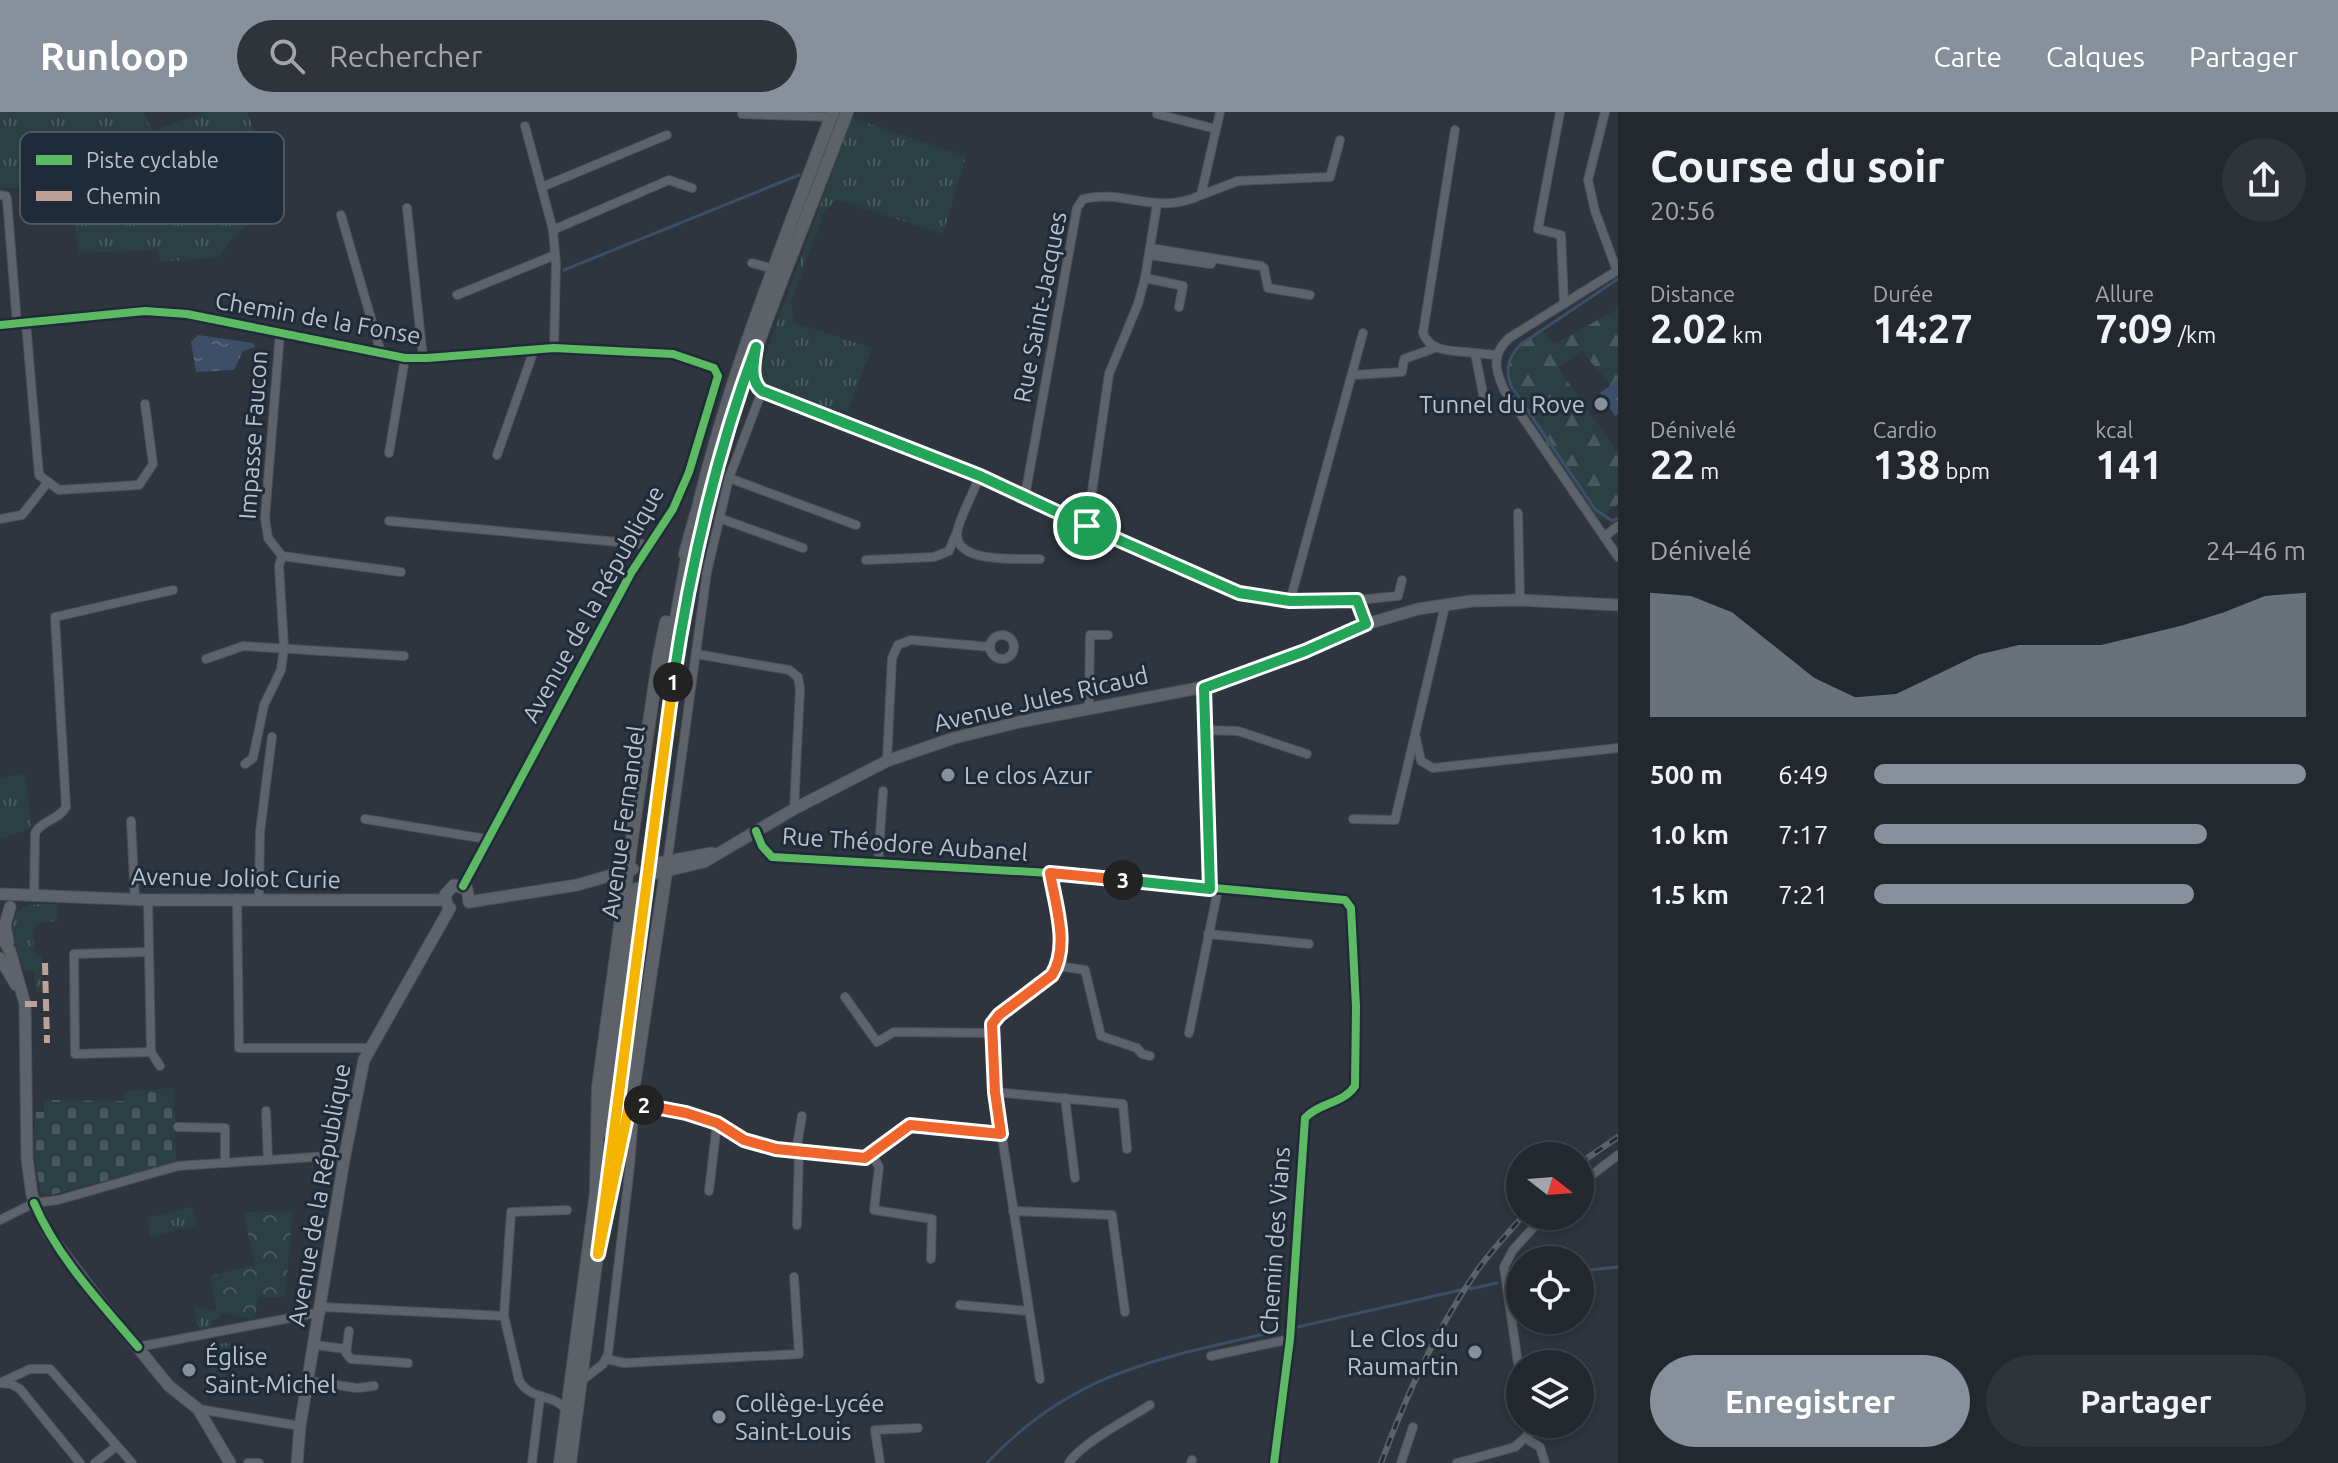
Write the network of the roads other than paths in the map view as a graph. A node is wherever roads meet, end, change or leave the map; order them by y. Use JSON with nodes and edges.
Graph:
{"nodes":[{"id":1,"x":847,"y":112,"type":"edge"},
{"id":2,"x":1560,"y":112,"type":"edge"},
{"id":3,"x":1605,"y":112,"type":"edge"},
{"id":4,"x":742,"y":114,"type":"edge"},
{"id":5,"x":832,"y":114,"type":"edge"},
{"id":6,"x":1157,"y":114,"type":"dead end"},
{"id":7,"x":1218,"y":118,"type":"edge"},
{"id":8,"x":525,"y":126,"type":"dead end"},
{"id":9,"x":1455,"y":130,"type":"dead end"},
{"id":10,"x":667,"y":135,"type":"dead end"},
{"id":11,"x":1340,"y":140,"type":"dead end"},
{"id":12,"x":542,"y":187,"type":"junction"},
{"id":13,"x":692,"y":188,"type":"dead end"},
{"id":14,"x":0,"y":195,"type":"edge"},
{"id":15,"x":1201,"y":195,"type":"junction"},
{"id":16,"x":1157,"y":204,"type":"junction"},
{"id":17,"x":407,"y":208,"type":"dead end"},
{"id":18,"x":341,"y":215,"type":"dead end"},
{"id":19,"x":553,"y":230,"type":"junction"},
{"id":20,"x":1149,"y":252,"type":"junction"},
{"id":21,"x":555,"y":255,"type":"junction"},
{"id":22,"x":752,"y":263,"type":"dead end"},
{"id":23,"x":1211,"y":264,"type":"dead end"},
{"id":24,"x":774,"y":269,"type":"junction"},
{"id":25,"x":1618,"y":270,"type":"edge"},
{"id":26,"x":1145,"y":278,"type":"junction"},
{"id":27,"x":457,"y":295,"type":"dead end"},
{"id":28,"x":1310,"y":295,"type":"dead end"},
{"id":29,"x":1564,"y":304,"type":"junction"},
{"id":30,"x":1179,"y":307,"type":"dead end"},
{"id":31,"x":22,"y":323,"type":"junction"},
{"id":32,"x":0,"y":325,"type":"edge"},
{"id":33,"x":280,"y":332,"type":"junction"},
{"id":34,"x":1363,"y":333,"type":"dead end"},
{"id":35,"x":756,"y":347,"type":"junction"},
{"id":36,"x":554,"y":348,"type":"junction"},
{"id":37,"x":1435,"y":348,"type":"junction"},
{"id":38,"x":534,"y":350,"type":"junction"},
{"id":39,"x":381,"y":353,"type":"junction"},
{"id":40,"x":1475,"y":353,"type":"junction"},
{"id":41,"x":1496,"y":355,"type":"junction"},
{"id":42,"x":405,"y":358,"type":"junction"},
{"id":43,"x":423,"y":358,"type":"junction"},
{"id":44,"x":1353,"y":375,"type":"junction"},
{"id":45,"x":718,"y":376,"type":"joint"},
{"id":46,"x":762,"y":391,"type":"junction"},
{"id":47,"x":145,"y":404,"type":"dead end"},
{"id":48,"x":1486,"y":409,"type":"dead end"},
{"id":49,"x":389,"y":453,"type":"dead end"},
{"id":50,"x":497,"y":455,"type":"dead end"},
{"id":51,"x":980,"y":476,"type":"junction"},
{"id":52,"x":729,"y":478,"type":"junction"},
{"id":53,"x":48,"y":482,"type":"junction"},
{"id":54,"x":1025,"y":496,"type":"junction"},
{"id":55,"x":699,"y":503,"type":"junction"},
{"id":56,"x":1518,"y":513,"type":"dead end"},
{"id":57,"x":719,"y":518,"type":"junction"},
{"id":58,"x":0,"y":519,"type":"edge"},
{"id":59,"x":389,"y":521,"type":"dead end"},
{"id":60,"x":856,"y":525,"type":"dead end"},
{"id":61,"x":1087,"y":526,"type":"junction"},
{"id":62,"x":1618,"y":526,"type":"edge"},
{"id":63,"x":957,"y":531,"type":"junction"},
{"id":64,"x":1610,"y":542,"type":"edge"},
{"id":65,"x":651,"y":545,"type":"junction"},
{"id":66,"x":803,"y":548,"type":"dead end"},
{"id":67,"x":282,"y":556,"type":"junction"},
{"id":68,"x":1618,"y":557,"type":"edge"},
{"id":69,"x":1040,"y":559,"type":"dead end"},
{"id":70,"x":866,"y":560,"type":"dead end"},
{"id":71,"x":401,"y":572,"type":"dead end"},
{"id":72,"x":1402,"y":580,"type":"dead end"},
{"id":73,"x":173,"y":590,"type":"dead end"},
{"id":74,"x":1357,"y":600,"type":"junction"},
{"id":75,"x":1520,"y":600,"type":"junction"},
{"id":76,"x":1290,"y":601,"type":"junction"},
{"id":77,"x":1618,"y":605,"type":"edge"},
{"id":78,"x":1445,"y":606,"type":"junction"},
{"id":79,"x":1366,"y":624,"type":"junction"},
{"id":80,"x":1108,"y":635,"type":"dead end"},
{"id":81,"x":990,"y":647,"type":"dead end"},
{"id":82,"x":284,"y":648,"type":"junction"},
{"id":83,"x":696,"y":654,"type":"junction"},
{"id":84,"x":404,"y":656,"type":"dead end"},
{"id":85,"x":206,"y":659,"type":"dead end"},
{"id":86,"x":1204,"y":688,"type":"junction"},
{"id":87,"x":1089,"y":707,"type":"junction"},
{"id":88,"x":1206,"y":730,"type":"junction"},
{"id":89,"x":1415,"y":736,"type":"junction"},
{"id":90,"x":272,"y":737,"type":"dead end"},
{"id":91,"x":1618,"y":748,"type":"edge"},
{"id":92,"x":1307,"y":754,"type":"dead end"},
{"id":93,"x":887,"y":761,"type":"junction"},
{"id":94,"x":245,"y":764,"type":"dead end"},
{"id":95,"x":883,"y":791,"type":"dead end"},
{"id":96,"x":794,"y":809,"type":"junction"},
{"id":97,"x":365,"y":819,"type":"dead end"},
{"id":98,"x":1353,"y":819,"type":"dead end"},
{"id":99,"x":131,"y":821,"type":"dead end"},
{"id":100,"x":756,"y":831,"type":"junction"},
{"id":101,"x":486,"y":839,"type":"junction"},
{"id":102,"x":656,"y":863,"type":"junction"},
{"id":103,"x":878,"y":864,"type":"junction"},
{"id":104,"x":1050,"y":873,"type":"junction"},
{"id":105,"x":634,"y":878,"type":"junction"},
{"id":106,"x":463,"y":886,"type":"junction"},
{"id":107,"x":1214,"y":889,"type":"junction"},
{"id":108,"x":0,"y":894,"type":"edge"},
{"id":109,"x":30,"y":897,"type":"junction"},
{"id":110,"x":237,"y":898,"type":"junction"},
{"id":111,"x":135,"y":899,"type":"junction"},
{"id":112,"x":259,"y":899,"type":"junction"},
{"id":113,"x":148,"y":900,"type":"junction"},
{"id":114,"x":469,"y":902,"type":"junction"},
{"id":115,"x":447,"y":904,"type":"junction"},
{"id":116,"x":5,"y":910,"type":"edge"},
{"id":117,"x":0,"y":934,"type":"edge"},
{"id":118,"x":1208,"y":934,"type":"junction"},
{"id":119,"x":1309,"y":944,"type":"dead end"},
{"id":120,"x":149,"y":952,"type":"junction"},
{"id":121,"x":5,"y":954,"type":"edge"},
{"id":122,"x":1058,"y":966,"type":"junction"},
{"id":123,"x":845,"y":997,"type":"dead end"},
{"id":124,"x":990,"y":1033,"type":"junction"},
{"id":125,"x":1189,"y":1033,"type":"dead end"},
{"id":126,"x":370,"y":1048,"type":"junction"},
{"id":127,"x":151,"y":1052,"type":"junction"},
{"id":128,"x":1150,"y":1056,"type":"dead end"},
{"id":129,"x":160,"y":1066,"type":"dead end"},
{"id":130,"x":995,"y":1092,"type":"junction"},
{"id":131,"x":1065,"y":1098,"type":"junction"},
{"id":132,"x":630,"y":1102,"type":"junction"},
{"id":133,"x":266,"y":1111,"type":"dead end"},
{"id":134,"x":802,"y":1116,"type":"dead end"},
{"id":135,"x":717,"y":1123,"type":"junction"},
{"id":136,"x":178,"y":1127,"type":"dead end"},
{"id":137,"x":1001,"y":1134,"type":"junction"},
{"id":138,"x":1127,"y":1149,"type":"dead end"},
{"id":139,"x":797,"y":1151,"type":"junction"},
{"id":140,"x":872,"y":1154,"type":"junction"},
{"id":141,"x":345,"y":1155,"type":"junction"},
{"id":142,"x":1618,"y":1155,"type":"edge"},
{"id":143,"x":268,"y":1160,"type":"junction"},
{"id":144,"x":225,"y":1163,"type":"junction"},
{"id":145,"x":1594,"y":1173,"type":"edge"},
{"id":146,"x":1075,"y":1178,"type":"dead end"},
{"id":147,"x":709,"y":1191,"type":"dead end"},
{"id":148,"x":34,"y":1203,"type":"junction"},
{"id":149,"x":567,"y":1210,"type":"dead end"},
{"id":150,"x":1013,"y":1211,"type":"junction"},
{"id":151,"x":0,"y":1220,"type":"edge"},
{"id":152,"x":797,"y":1225,"type":"dead end"},
{"id":153,"x":1531,"y":1230,"type":"edge"},
{"id":154,"x":598,"y":1254,"type":"junction"},
{"id":155,"x":931,"y":1259,"type":"dead end"},
{"id":156,"x":794,"y":1277,"type":"dead end"},
{"id":157,"x":960,"y":1305,"type":"dead end"},
{"id":158,"x":321,"y":1309,"type":"junction"},
{"id":159,"x":1029,"y":1311,"type":"junction"},
{"id":160,"x":1125,"y":1312,"type":"dead end"},
{"id":161,"x":504,"y":1316,"type":"junction"},
{"id":162,"x":349,"y":1331,"type":"dead end"},
{"id":163,"x":1290,"y":1339,"type":"junction"},
{"id":164,"x":315,"y":1345,"type":"junction"},
{"id":165,"x":138,"y":1347,"type":"junction"},
{"id":166,"x":346,"y":1349,"type":"junction"},
{"id":167,"x":1516,"y":1350,"type":"edge"},
{"id":168,"x":1211,"y":1356,"type":"dead end"},
{"id":169,"x":606,"y":1359,"type":"junction"},
{"id":170,"x":408,"y":1363,"type":"dead end"},
{"id":171,"x":1040,"y":1379,"type":"dead end"},
{"id":172,"x":308,"y":1381,"type":"junction"},
{"id":173,"x":0,"y":1383,"type":"edge"},
{"id":174,"x":580,"y":1383,"type":"junction"},
{"id":175,"x":374,"y":1386,"type":"dead end"},
{"id":176,"x":540,"y":1397,"type":"junction"},
{"id":177,"x":1150,"y":1405,"type":"dead end"},
{"id":178,"x":198,"y":1409,"type":"junction"},
{"id":179,"x":566,"y":1411,"type":"junction"},
{"id":180,"x":300,"y":1426,"type":"junction"},
{"id":181,"x":1413,"y":1427,"type":"dead end"},
{"id":182,"x":918,"y":1428,"type":"dead end"},
{"id":183,"x":1525,"y":1438,"type":"joint"},
{"id":184,"x":117,"y":1446,"type":"junction"},
{"id":185,"x":80,"y":1463,"type":"edge"},
{"id":186,"x":95,"y":1463,"type":"edge"},
{"id":187,"x":132,"y":1463,"type":"edge"},
{"id":188,"x":230,"y":1463,"type":"edge"},
{"id":189,"x":248,"y":1463,"type":"edge"},
{"id":190,"x":259,"y":1463,"type":"edge"},
{"id":191,"x":297,"y":1463,"type":"edge"},
{"id":192,"x":532,"y":1463,"type":"edge"},
{"id":193,"x":560,"y":1463,"type":"edge"},
{"id":194,"x":570,"y":1463,"type":"edge"},
{"id":195,"x":880,"y":1463,"type":"edge"},
{"id":196,"x":1069,"y":1463,"type":"edge"},
{"id":197,"x":1274,"y":1463,"type":"edge"},
{"id":198,"x":1401,"y":1463,"type":"edge"},
{"id":199,"x":1457,"y":1463,"type":"edge"},
{"id":200,"x":1545,"y":1463,"type":"edge"}],
"edges":[{"from":1,"to":35,"type":"main road","name":"Avenue Fernandel"},
{"from":2,"to":29,"type":"street"},
{"from":3,"to":25,"type":"street"},
{"from":4,"to":5,"type":"street"},
{"from":5,"to":24,"type":"main road","name":"Avenue Fernandel"},
{"from":6,"to":7,"type":"street"},
{"from":7,"to":15,"type":"street"},
{"from":8,"to":12,"type":"street"},
{"from":9,"to":37,"type":"street"},
{"from":10,"to":12,"type":"street"},
{"from":11,"to":15,"type":"street","name":"Rue Saint-Jacques"},
{"from":12,"to":19,"type":"street"},
{"from":13,"to":19,"type":"street"},
{"from":14,"to":31,"type":"street"},
{"from":15,"to":16,"type":"street","name":"Rue Saint-Jacques"},
{"from":16,"to":20,"type":"street"},
{"from":16,"to":54,"type":"street","name":"Rue Saint-Jacques"},
{"from":17,"to":43,"type":"street"},
{"from":18,"to":39,"type":"street"},
{"from":19,"to":21,"type":"street"},
{"from":20,"to":23,"type":"street"},
{"from":20,"to":26,"type":"street"},
{"from":20,"to":28,"type":"street"},
{"from":21,"to":27,"type":"street"},
{"from":21,"to":36,"type":"street"},
{"from":22,"to":24,"type":"street"},
{"from":24,"to":55,"type":"main road","name":"Avenue Fernandel"},
{"from":25,"to":29,"type":"street"},
{"from":26,"to":30,"type":"street"},
{"from":26,"to":61,"type":"street"},
{"from":29,"to":41,"type":"street"},
{"from":31,"to":32,"type":"street","name":"Chemin de la Fonse"},
{"from":31,"to":33,"type":"street","name":"Chemin de la Fonse"},
{"from":31,"to":53,"type":"street"},
{"from":33,"to":39,"type":"street","name":"Chemin de la Fonse"},
{"from":33,"to":67,"type":"street","name":"Impasse Faucon"},
{"from":34,"to":44,"type":"street"},
{"from":35,"to":46,"type":"main road"},
{"from":35,"to":102,"type":"main road","name":"Avenue Fernandel"},
{"from":36,"to":38,"type":"street","name":"Chemin de la Fonse"},
{"from":36,"to":45,"type":"street","name":"Chemin de la Fonse"},
{"from":37,"to":40,"type":"street"},
{"from":37,"to":44,"type":"street"},
{"from":38,"to":43,"type":"street","name":"Chemin de la Fonse"},
{"from":38,"to":50,"type":"street"},
{"from":39,"to":42,"type":"street","name":"Chemin de la Fonse"},
{"from":40,"to":41,"type":"street"},
{"from":40,"to":48,"type":"street"},
{"from":41,"to":64,"type":"street"},
{"from":42,"to":43,"type":"street","name":"Chemin de la Fonse"},
{"from":42,"to":49,"type":"street"},
{"from":44,"to":76,"type":"street"},
{"from":45,"to":65,"type":"street","name":"Avenue de la République"},
{"from":46,"to":51,"type":"street"},
{"from":46,"to":52,"type":"street"},
{"from":47,"to":53,"type":"street"},
{"from":51,"to":54,"type":"street"},
{"from":51,"to":63,"type":"street"},
{"from":52,"to":57,"type":"street"},
{"from":52,"to":60,"type":"street"},
{"from":53,"to":58,"type":"street"},
{"from":54,"to":61,"type":"street"},
{"from":55,"to":102,"type":"main road","name":"Avenue Fernandel"},
{"from":55,"to":105,"type":"main road"},
{"from":56,"to":75,"type":"street"},
{"from":57,"to":66,"type":"street"},
{"from":57,"to":83,"type":"street"},
{"from":59,"to":65,"type":"street"},
{"from":61,"to":76,"type":"street"},
{"from":62,"to":64,"type":"street"},
{"from":63,"to":69,"type":"street"},
{"from":63,"to":70,"type":"street"},
{"from":64,"to":68,"type":"street"},
{"from":65,"to":101,"type":"street","name":"Avenue de la République"},
{"from":67,"to":71,"type":"street"},
{"from":67,"to":82,"type":"street","name":"Impasse Faucon"},
{"from":72,"to":74,"type":"street"},
{"from":73,"to":109,"type":"street"},
{"from":74,"to":76,"type":"street"},
{"from":74,"to":79,"type":"street"},
{"from":75,"to":77,"type":"street","name":"Avenue Jules Ricaud"},
{"from":75,"to":78,"type":"street","name":"Avenue Jules Ricaud"},
{"from":78,"to":79,"type":"street","name":"Avenue Jules Ricaud"},
{"from":78,"to":89,"type":"street"},
{"from":79,"to":86,"type":"street","name":"Avenue Jules Ricaud"},
{"from":80,"to":87,"type":"street"},
{"from":81,"to":93,"type":"street"},
{"from":82,"to":84,"type":"street"},
{"from":82,"to":85,"type":"street"},
{"from":82,"to":94,"type":"street","name":"Impasse Faucon"},
{"from":83,"to":96,"type":"street"},
{"from":83,"to":102,"type":"street"},
{"from":86,"to":87,"type":"street","name":"Avenue Jules Ricaud"},
{"from":86,"to":88,"type":"street"},
{"from":87,"to":93,"type":"street","name":"Avenue Jules Ricaud"},
{"from":88,"to":92,"type":"street"},
{"from":88,"to":107,"type":"street"},
{"from":89,"to":91,"type":"street"},
{"from":89,"to":98,"type":"street"},
{"from":90,"to":112,"type":"street"},
{"from":93,"to":96,"type":"street","name":"Avenue Jules Ricaud"},
{"from":95,"to":103,"type":"street"},
{"from":96,"to":100,"type":"street","name":"Avenue Jules Ricaud"},
{"from":97,"to":101,"type":"street"},
{"from":99,"to":111,"type":"street"},
{"from":100,"to":102,"type":"street","name":"Avenue Jules Ricaud"},
{"from":100,"to":103,"type":"street","name":"Rue Théodore Aubanel"},
{"from":101,"to":106,"type":"street","name":"Avenue de la République"},
{"from":102,"to":105,"type":"main road","name":"Avenue Fernandel","bridge":true},
{"from":102,"to":132,"type":"main road"},
{"from":103,"to":104,"type":"street","name":"Rue Théodore Aubanel"},
{"from":104,"to":107,"type":"street","name":"Rue Théodore Aubanel"},
{"from":104,"to":122,"type":"street"},
{"from":105,"to":114,"type":"street"},
{"from":105,"to":154,"type":"main road","name":"Avenue Fernandel"},
{"from":105,"to":179,"type":"main road","name":"Avenue Fernandel"},
{"from":106,"to":114,"type":"street"},
{"from":106,"to":115,"type":"street"},
{"from":107,"to":118,"type":"street"},
{"from":107,"to":163,"type":"street","name":"Chemin des Vians"},
{"from":108,"to":109,"type":"street","name":"Avenue Joliot Curie"},
{"from":109,"to":111,"type":"street","name":"Avenue Joliot Curie"},
{"from":109,"to":116,"type":"street"},
{"from":110,"to":112,"type":"street","name":"Avenue Joliot Curie"},
{"from":110,"to":113,"type":"street","name":"Avenue Joliot Curie"},
{"from":110,"to":126,"type":"street"},
{"from":111,"to":113,"type":"street","name":"Avenue Joliot Curie"},
{"from":112,"to":115,"type":"street","name":"Avenue Joliot Curie"},
{"from":113,"to":120,"type":"street"},
{"from":114,"to":115,"type":"street"},
{"from":115,"to":126,"type":"street","name":"Avenue de la République"},
{"from":116,"to":121,"type":"street"},
{"from":117,"to":121,"type":"street"},
{"from":118,"to":119,"type":"street"},
{"from":118,"to":125,"type":"street"},
{"from":120,"to":127,"type":"street"},
{"from":120,"to":127,"type":"street"},
{"from":121,"to":148,"type":"street"},
{"from":122,"to":124,"type":"street"},
{"from":122,"to":128,"type":"street"},
{"from":123,"to":124,"type":"street"},
{"from":124,"to":130,"type":"street"},
{"from":126,"to":141,"type":"street","name":"Avenue de la République"},
{"from":127,"to":129,"type":"street"},
{"from":130,"to":131,"type":"street"},
{"from":130,"to":137,"type":"street"},
{"from":131,"to":138,"type":"street"},
{"from":131,"to":146,"type":"street"},
{"from":132,"to":135,"type":"street"},
{"from":132,"to":154,"type":"main road"},
{"from":132,"to":169,"type":"street"},
{"from":133,"to":143,"type":"street"},
{"from":134,"to":139,"type":"street"},
{"from":135,"to":139,"type":"street"},
{"from":135,"to":147,"type":"street"},
{"from":136,"to":144,"type":"street"},
{"from":137,"to":140,"type":"street"},
{"from":137,"to":150,"type":"street"},
{"from":139,"to":140,"type":"street"},
{"from":139,"to":152,"type":"street"},
{"from":140,"to":155,"type":"street"},
{"from":141,"to":143,"type":"street"},
{"from":141,"to":158,"type":"street","name":"Avenue de la République"},
{"from":142,"to":145,"type":"street"},
{"from":143,"to":144,"type":"street"},
{"from":144,"to":148,"type":"street"},
{"from":148,"to":151,"type":"street"},
{"from":148,"to":165,"type":"street"},
{"from":149,"to":161,"type":"street"},
{"from":150,"to":159,"type":"street"},
{"from":150,"to":160,"type":"street"},
{"from":153,"to":167,"type":"street"},
{"from":154,"to":174,"type":"main road","name":"Avenue Fernandel"},
{"from":156,"to":169,"type":"street"},
{"from":157,"to":159,"type":"street"},
{"from":158,"to":161,"type":"street"},
{"from":158,"to":164,"type":"street","name":"Avenue de la République"},
{"from":158,"to":165,"type":"street"},
{"from":159,"to":171,"type":"street"},
{"from":161,"to":176,"type":"street"},
{"from":162,"to":166,"type":"street"},
{"from":163,"to":168,"type":"street"},
{"from":163,"to":197,"type":"street","name":"Chemin des Vians"},
{"from":164,"to":166,"type":"street"},
{"from":164,"to":172,"type":"street","name":"Avenue de la République"},
{"from":165,"to":178,"type":"street"},
{"from":166,"to":170,"type":"street"},
{"from":169,"to":174,"type":"street"},
{"from":172,"to":175,"type":"street"},
{"from":172,"to":180,"type":"street","name":"Avenue de la République"},
{"from":173,"to":184,"type":"street"},
{"from":173,"to":185,"type":"street"},
{"from":174,"to":194,"type":"main road","name":"Avenue Fernandel"},
{"from":176,"to":179,"type":"street"},
{"from":176,"to":192,"type":"street"},
{"from":177,"to":196,"type":"street"},
{"from":178,"to":180,"type":"street"},
{"from":178,"to":188,"type":"street"},
{"from":179,"to":193,"type":"main road","name":"Avenue Fernandel"},
{"from":180,"to":191,"type":"street","name":"Avenue de la République"},
{"from":181,"to":198,"type":"street"},
{"from":182,"to":195,"type":"street"},
{"from":183,"to":199,"type":"street"},
{"from":183,"to":200,"type":"street"},
{"from":184,"to":186,"type":"street"},
{"from":184,"to":187,"type":"street"},
{"from":189,"to":190,"type":"street"}]}
